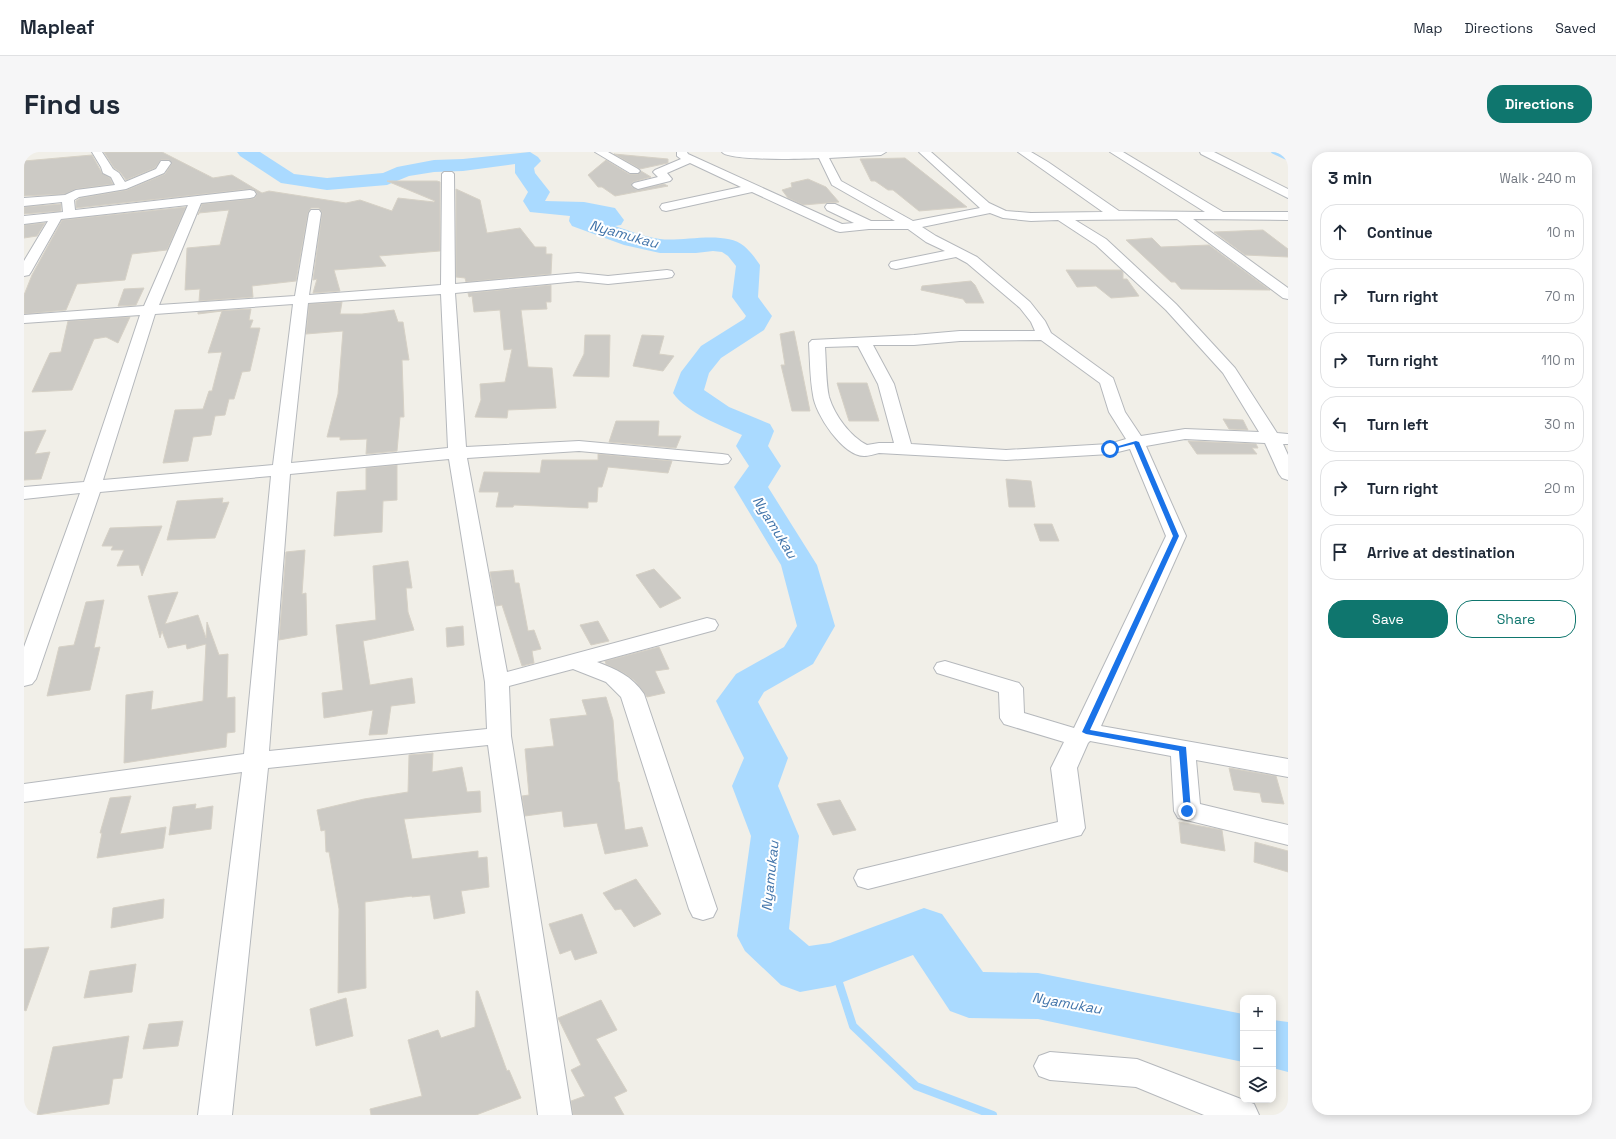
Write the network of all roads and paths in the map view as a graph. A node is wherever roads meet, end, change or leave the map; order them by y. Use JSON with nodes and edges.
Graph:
{"nodes":[{"id":1,"x":98,"y":152,"type":"edge"},
{"id":2,"x":600,"y":152,"type":"edge"},
{"id":3,"x":727,"y":152,"type":"edge"},
{"id":4,"x":881,"y":152,"type":"edge"},
{"id":5,"x":924,"y":152,"type":"edge"},
{"id":6,"x":1023,"y":152,"type":"edge"},
{"id":7,"x":1115,"y":152,"type":"edge"},
{"id":8,"x":1205,"y":152,"type":"edge"},
{"id":9,"x":822,"y":154,"type":"edge"},
{"id":10,"x":687,"y":156,"type":"edge"},
{"id":11,"x":165,"y":163,"type":"dead end"},
{"id":12,"x":634,"y":171,"type":"dead end"},
{"id":13,"x":448,"y":174,"type":"dead end"},
{"id":14,"x":638,"y":185,"type":"dead end"},
{"id":15,"x":122,"y":187,"type":"junction"},
{"id":16,"x":753,"y":188,"type":"junction"},
{"id":17,"x":250,"y":194,"type":"dead end"},
{"id":18,"x":1288,"y":194,"type":"edge"},
{"id":19,"x":68,"y":198,"type":"junction"},
{"id":20,"x":196,"y":200,"type":"junction"},
{"id":21,"x":24,"y":202,"type":"edge"},
{"id":22,"x":666,"y":207,"type":"dead end"},
{"id":23,"x":831,"y":208,"type":"dead end"},
{"id":24,"x":992,"y":209,"type":"junction"},
{"id":25,"x":315,"y":213,"type":"dead end"},
{"id":26,"x":1116,"y":215,"type":"junction"},
{"id":27,"x":1179,"y":215,"type":"junction"},
{"id":28,"x":1219,"y":215,"type":"junction"},
{"id":29,"x":63,"y":216,"type":"junction"},
{"id":30,"x":1062,"y":216,"type":"junction"},
{"id":31,"x":1288,"y":216,"type":"edge"},
{"id":32,"x":24,"y":220,"type":"edge"},
{"id":33,"x":869,"y":225,"type":"junction"},
{"id":34,"x":911,"y":225,"type":"junction"},
{"id":35,"x":958,"y":253,"type":"junction"},
{"id":36,"x":919,"y":261,"type":"junction"},
{"id":37,"x":896,"y":265,"type":"dead end"},
{"id":38,"x":932,"y":269,"type":"dead end"},
{"id":39,"x":24,"y":272,"type":"edge"},
{"id":40,"x":667,"y":274,"type":"dead end"},
{"id":41,"x":448,"y":289,"type":"junction"},
{"id":42,"x":1288,"y":295,"type":"edge"},
{"id":43,"x":301,"y":300,"type":"junction"},
{"id":44,"x":149,"y":311,"type":"junction"},
{"id":45,"x":24,"y":320,"type":"edge"},
{"id":46,"x":1044,"y":335,"type":"junction"},
{"id":47,"x":863,"y":341,"type":"junction"},
{"id":48,"x":1279,"y":438,"type":"edge"},
{"id":49,"x":1136,"y":442,"type":"junction"},
{"id":50,"x":904,"y":449,"type":"junction"},
{"id":51,"x":457,"y":453,"type":"junction"},
{"id":52,"x":722,"y":459,"type":"dead end"},
{"id":53,"x":281,"y":470,"type":"junction"},
{"id":54,"x":1288,"y":474,"type":"edge"},
{"id":55,"x":92,"y":488,"type":"junction"},
{"id":56,"x":24,"y":493,"type":"edge"},
{"id":57,"x":707,"y":625,"type":"dead end"},
{"id":58,"x":574,"y":661,"type":"junction"},
{"id":59,"x":945,"y":668,"type":"dead end"},
{"id":60,"x":24,"y":679,"type":"edge"},
{"id":61,"x":497,"y":682,"type":"junction"},
{"id":62,"x":1082,"y":735,"type":"junction"},
{"id":63,"x":499,"y":736,"type":"junction"},
{"id":64,"x":1183,"y":749,"type":"junction"},
{"id":65,"x":256,"y":761,"type":"junction"},
{"id":66,"x":1288,"y":768,"type":"edge"},
{"id":67,"x":24,"y":793,"type":"edge"},
{"id":68,"x":1288,"y":835,"type":"edge"},
{"id":69,"x":868,"y":878,"type":"dead end"},
{"id":70,"x":703,"y":909,"type":"dead end"},
{"id":71,"x":1050,"y":1066,"type":"dead end"},
{"id":72,"x":215,"y":1115,"type":"edge"},
{"id":73,"x":555,"y":1115,"type":"edge"},
{"id":74,"x":1242,"y":1115,"type":"edge"}],
"edges":[{"from":1,"to":15,"type":"street"},
{"from":2,"to":12,"type":"street"},
{"from":3,"to":9,"type":"street"},
{"from":4,"to":9,"type":"street"},
{"from":5,"to":24,"type":"street"},
{"from":6,"to":26,"type":"street"},
{"from":7,"to":28,"type":"street"},
{"from":8,"to":18,"type":"street"},
{"from":9,"to":34,"type":"street"},
{"from":10,"to":14,"type":"street"},
{"from":10,"to":16,"type":"street"},
{"from":11,"to":15,"type":"street"},
{"from":13,"to":41,"type":"street"},
{"from":15,"to":19,"type":"street"},
{"from":16,"to":22,"type":"street"},
{"from":16,"to":33,"type":"street"},
{"from":17,"to":20,"type":"street"},
{"from":19,"to":21,"type":"street"},
{"from":19,"to":29,"type":"street"},
{"from":20,"to":29,"type":"street"},
{"from":20,"to":44,"type":"street"},
{"from":23,"to":33,"type":"street"},
{"from":24,"to":30,"type":"street"},
{"from":24,"to":34,"type":"street"},
{"from":25,"to":43,"type":"street"},
{"from":26,"to":27,"type":"street"},
{"from":26,"to":30,"type":"street"},
{"from":27,"to":28,"type":"street"},
{"from":27,"to":42,"type":"street"},
{"from":28,"to":31,"type":"street"},
{"from":29,"to":32,"type":"street"},
{"from":29,"to":39,"type":"street"},
{"from":30,"to":48,"type":"street"},
{"from":33,"to":34,"type":"street"},
{"from":34,"to":35,"type":"street"},
{"from":35,"to":36,"type":"street"},
{"from":35,"to":46,"type":"street"},
{"from":36,"to":37,"type":"street"},
{"from":36,"to":38,"type":"street"},
{"from":40,"to":41,"type":"street"},
{"from":41,"to":43,"type":"street"},
{"from":41,"to":51,"type":"street"},
{"from":43,"to":44,"type":"street"},
{"from":43,"to":53,"type":"street"},
{"from":44,"to":45,"type":"street"},
{"from":44,"to":55,"type":"street"},
{"from":46,"to":47,"type":"street"},
{"from":46,"to":49,"type":"street"},
{"from":47,"to":50,"type":"street"},
{"from":47,"to":50,"type":"street"},
{"from":48,"to":49,"type":"street"},
{"from":48,"to":54,"type":"street"},
{"from":49,"to":50,"type":"street"},
{"from":49,"to":62,"type":"street"},
{"from":51,"to":52,"type":"street"},
{"from":51,"to":53,"type":"street"},
{"from":51,"to":61,"type":"street"},
{"from":53,"to":55,"type":"street"},
{"from":53,"to":65,"type":"street"},
{"from":55,"to":56,"type":"street"},
{"from":55,"to":60,"type":"street"},
{"from":57,"to":58,"type":"street"},
{"from":58,"to":61,"type":"street"},
{"from":58,"to":70,"type":"street"},
{"from":59,"to":62,"type":"street"},
{"from":61,"to":63,"type":"street"},
{"from":62,"to":64,"type":"street"},
{"from":62,"to":69,"type":"street"},
{"from":63,"to":65,"type":"street"},
{"from":63,"to":73,"type":"street"},
{"from":64,"to":66,"type":"street"},
{"from":64,"to":68,"type":"street"},
{"from":65,"to":67,"type":"street"},
{"from":65,"to":72,"type":"street"},
{"from":71,"to":74,"type":"street"}]}
